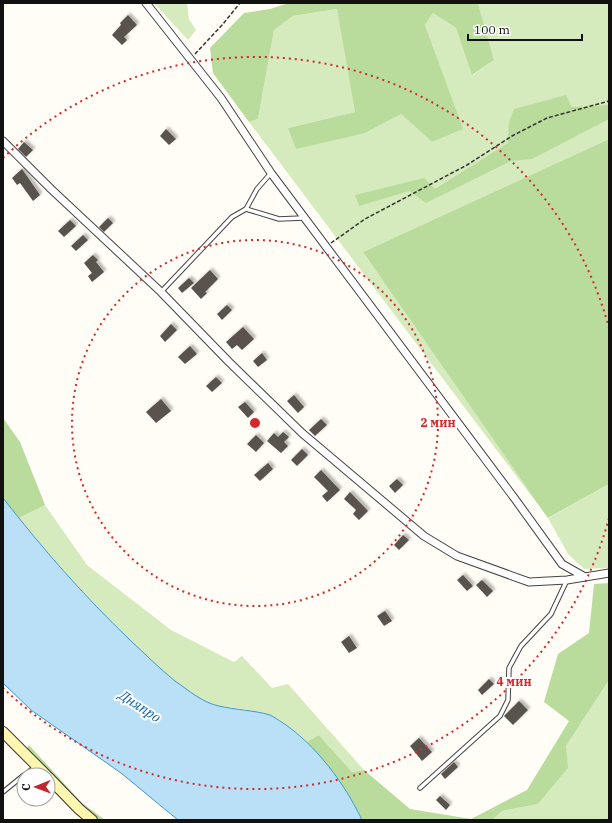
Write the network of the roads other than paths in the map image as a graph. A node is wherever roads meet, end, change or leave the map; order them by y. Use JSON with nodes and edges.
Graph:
{"nodes":[{"id":1,"x":146,"y":3,"type":"edge"},
{"id":2,"x":3,"y":141,"type":"edge"},
{"id":3,"x":271,"y":173,"type":"junction"},
{"id":4,"x":246,"y":209,"type":"junction"},
{"id":5,"x":305,"y":218,"type":"junction"},
{"id":6,"x":160,"y":292,"type":"junction"},
{"id":7,"x":609,"y":573,"type":"edge"},
{"id":8,"x":585,"y":578,"type":"junction"},
{"id":9,"x":567,"y":580,"type":"junction"},
{"id":10,"x":3,"y":732,"type":"edge"},
{"id":11,"x":36,"y":765,"type":"joint"},
{"id":12,"x":34,"y":767,"type":"edge"},
{"id":13,"x":16,"y":781,"type":"edge"},
{"id":14,"x":56,"y":785,"type":"edge"},
{"id":15,"x":420,"y":788,"type":"dead end"},
{"id":16,"x":3,"y":792,"type":"edge"},
{"id":17,"x":92,"y":820,"type":"edge"}],
"edges":[{"from":1,"to":3,"type":"street"},
{"from":2,"to":6,"type":"street"},
{"from":3,"to":4,"type":"lane"},
{"from":3,"to":5,"type":"street"},
{"from":4,"to":5,"type":"lane"},
{"from":4,"to":6,"type":"lane"},
{"from":5,"to":8,"type":"street"},
{"from":6,"to":9,"type":"street"},
{"from":7,"to":8,"type":"street"},
{"from":8,"to":9,"type":"street"},
{"from":9,"to":15,"type":"lane"},
{"from":10,"to":11,"type":"street"},
{"from":11,"to":12,"type":"lane"},
{"from":13,"to":16,"type":"lane"},
{"from":14,"to":17,"type":"street"}]}
